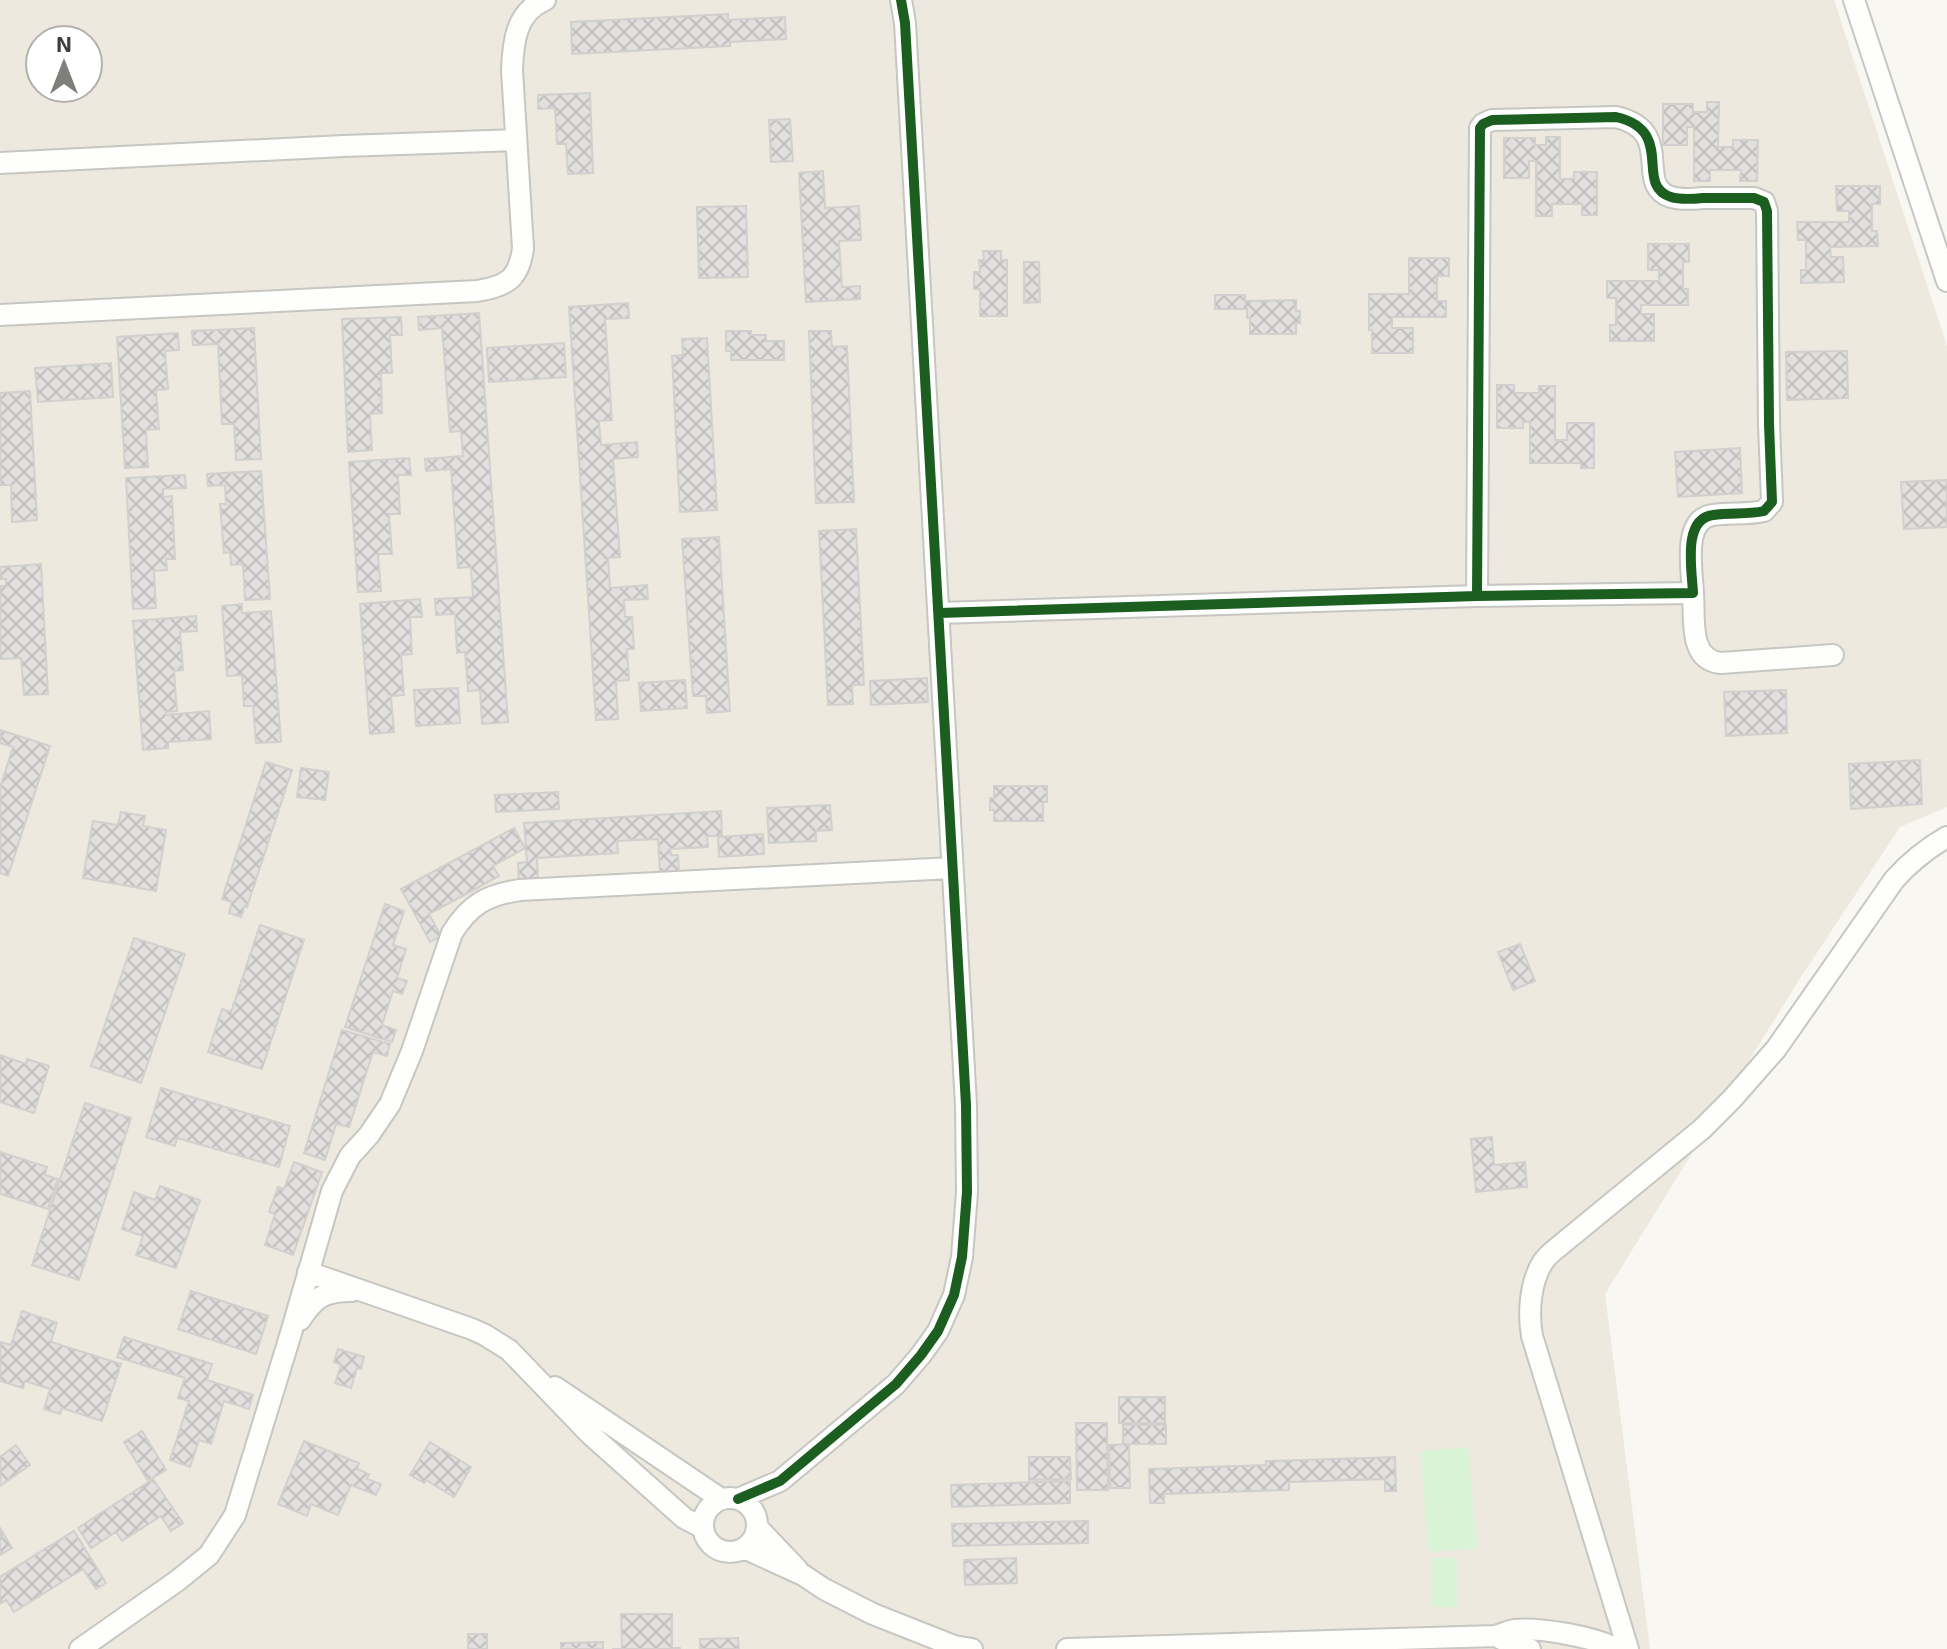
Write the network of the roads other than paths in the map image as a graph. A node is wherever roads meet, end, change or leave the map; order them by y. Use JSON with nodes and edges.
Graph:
{"nodes":[{"id":1,"x":545,"y":0,"type":"edge"},
{"id":2,"x":901,"y":0,"type":"edge"},
{"id":3,"x":1854,"y":0,"type":"edge"},
{"id":4,"x":516,"y":140,"type":"junction"},
{"id":5,"x":0,"y":163,"type":"edge"},
{"id":6,"x":1947,"y":281,"type":"edge"},
{"id":7,"x":0,"y":315,"type":"edge"},
{"id":8,"x":1693,"y":593,"type":"junction"},
{"id":9,"x":1477,"y":596,"type":"junction"},
{"id":10,"x":939,"y":613,"type":"junction"},
{"id":11,"x":1833,"y":655,"type":"dead end"},
{"id":12,"x":1947,"y":837,"type":"edge"},
{"id":13,"x":952,"y":868,"type":"junction"},
{"id":14,"x":308,"y":1272,"type":"junction"},
{"id":15,"x":360,"y":1291,"type":"junction"},
{"id":16,"x":291,"y":1333,"type":"junction"},
{"id":17,"x":525,"y":1367,"type":"junction"},
{"id":18,"x":780,"y":1481,"type":"junction"},
{"id":19,"x":729,"y":1499,"type":"junction"},
{"id":20,"x":757,"y":1523,"type":"junction"},
{"id":21,"x":703,"y":1528,"type":"junction"},
{"id":22,"x":744,"y":1548,"type":"junction"},
{"id":23,"x":803,"y":1575,"type":"junction"},
{"id":24,"x":1614,"y":1603,"type":"junction"},
{"id":25,"x":1496,"y":1636,"type":"junction"},
{"id":26,"x":1592,"y":1639,"type":"junction"},
{"id":27,"x":80,"y":1649,"type":"edge"},
{"id":28,"x":972,"y":1649,"type":"edge"},
{"id":29,"x":1067,"y":1649,"type":"edge"},
{"id":30,"x":1530,"y":1649,"type":"edge"},
{"id":31,"x":1616,"y":1649,"type":"edge"},
{"id":32,"x":1628,"y":1649,"type":"edge"}],
"edges":[{"from":1,"to":4,"type":"street"},
{"from":2,"to":10,"type":"street"},
{"from":3,"to":6,"type":"street"},
{"from":4,"to":5,"type":"street"},
{"from":4,"to":7,"type":"street"},
{"from":8,"to":9,"type":"street"},
{"from":8,"to":9,"type":"street"},
{"from":8,"to":11,"type":"street"},
{"from":9,"to":10,"type":"street"},
{"from":10,"to":13,"type":"street"},
{"from":12,"to":24,"type":"street"},
{"from":13,"to":14,"type":"street"},
{"from":13,"to":18,"type":"street"},
{"from":14,"to":15,"type":"street"},
{"from":14,"to":16,"type":"street"},
{"from":15,"to":16,"type":"street"},
{"from":15,"to":17,"type":"street"},
{"from":16,"to":27,"type":"street"},
{"from":17,"to":19,"type":"street"},
{"from":17,"to":21,"type":"street"},
{"from":18,"to":19,"type":"street"},
{"from":18,"to":20,"type":"street"},
{"from":19,"to":20,"type":"street"},
{"from":19,"to":21,"type":"street"},
{"from":20,"to":22,"type":"street"},
{"from":20,"to":23,"type":"street"},
{"from":21,"to":22,"type":"street"},
{"from":22,"to":23,"type":"street"},
{"from":23,"to":28,"type":"street"},
{"from":24,"to":26,"type":"street"},
{"from":24,"to":32,"type":"street"},
{"from":25,"to":26,"type":"street"},
{"from":25,"to":29,"type":"street"},
{"from":25,"to":30,"type":"street"},
{"from":26,"to":31,"type":"street"}]}
